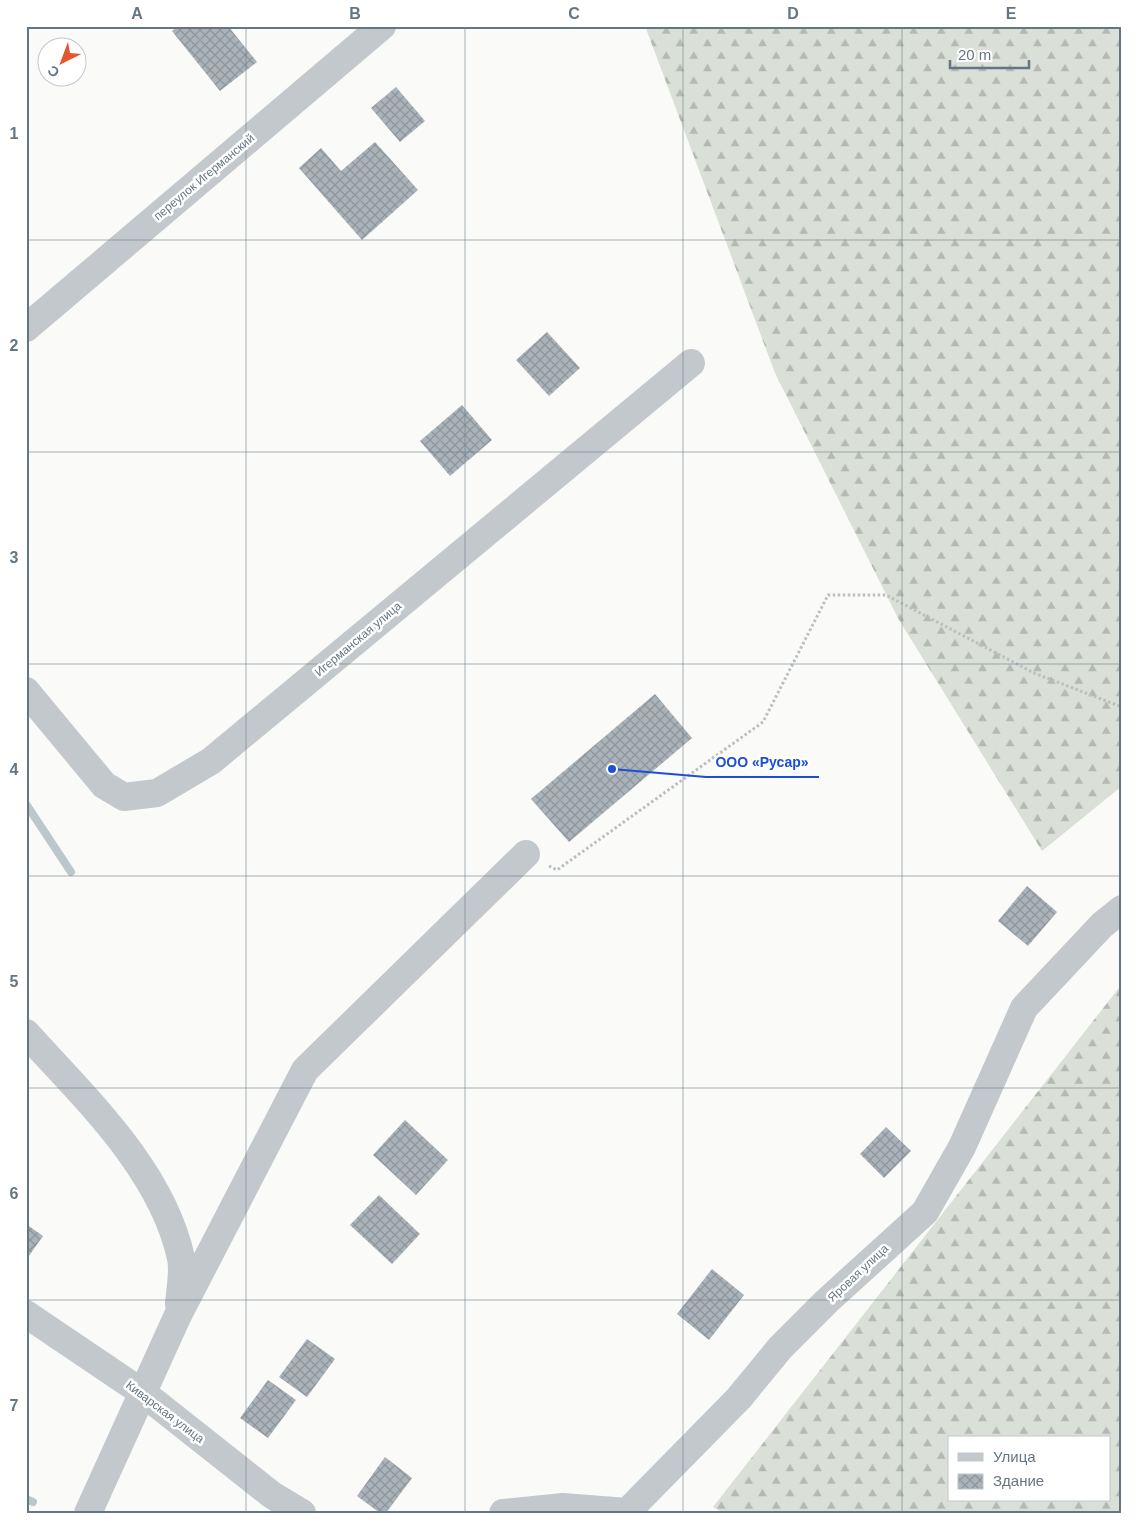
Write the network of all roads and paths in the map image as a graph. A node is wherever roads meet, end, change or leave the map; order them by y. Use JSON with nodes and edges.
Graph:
{"nodes":[{"id":1,"x":382,"y":26,"type":"edge"},
{"id":2,"x":26,"y":328,"type":"edge"},
{"id":3,"x":691,"y":363,"type":"dead end"},
{"id":4,"x":26,"y":691,"type":"edge"},
{"id":5,"x":1122,"y":707,"type":"edge"},
{"id":6,"x":526,"y":854,"type":"joint"},
{"id":7,"x":1122,"y":909,"type":"edge"},
{"id":8,"x":26,"y":1032,"type":"edge"},
{"id":9,"x":26,"y":1314,"type":"edge"},
{"id":10,"x":178,"y":1315,"type":"junction"},
{"id":11,"x":143,"y":1393,"type":"junction"},
{"id":12,"x":279,"y":1504,"type":"edge"},
{"id":13,"x":88,"y":1513,"type":"edge"},
{"id":14,"x":302,"y":1513,"type":"edge"},
{"id":15,"x":503,"y":1513,"type":"edge"}],
"edges":[{"from":1,"to":2,"type":"street","name":"переулок Игерманский"},
{"from":3,"to":4,"type":"street","name":"Игерманская улица"},
{"from":5,"to":6,"type":"path"},
{"from":6,"to":10,"type":"street"},
{"from":7,"to":15,"type":"street","name":"Яровая улица"},
{"from":8,"to":10,"type":"street"},
{"from":9,"to":11,"type":"street","name":"Киварская улица"},
{"from":10,"to":11,"type":"street"},
{"from":11,"to":12,"type":"street","name":"Киварская улица"},
{"from":11,"to":13,"type":"street"},
{"from":12,"to":14,"type":"street","name":"Киварская улица"}]}
